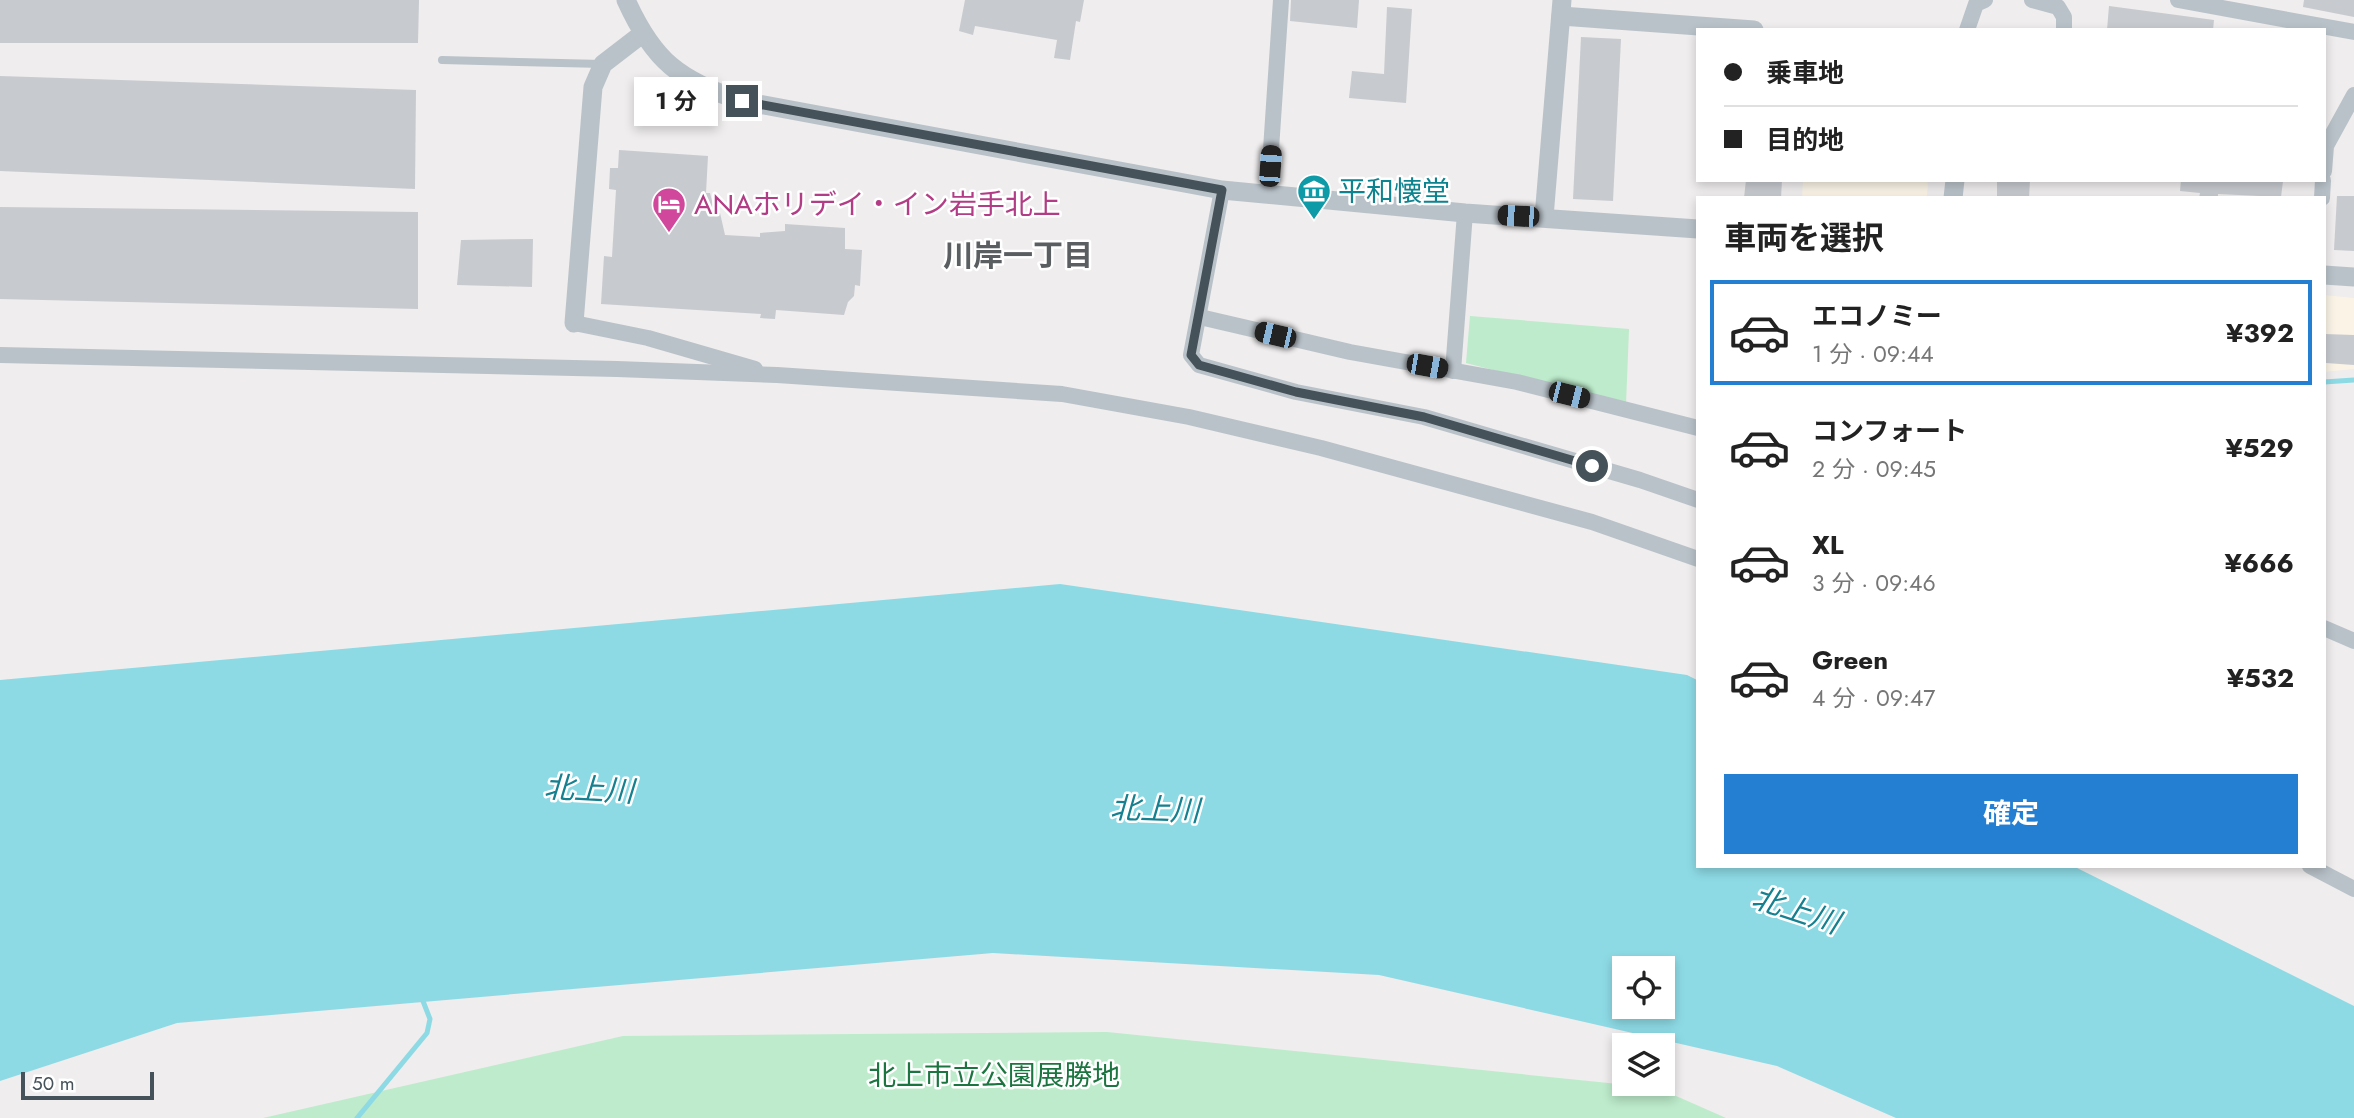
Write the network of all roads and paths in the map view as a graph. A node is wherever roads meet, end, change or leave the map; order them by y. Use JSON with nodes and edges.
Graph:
{"nodes":[{"id":1,"x":626,"y":0,"type":"edge"},
{"id":2,"x":1281,"y":0,"type":"edge"},
{"id":3,"x":1985,"y":0,"type":"edge"},
{"id":4,"x":2032,"y":0,"type":"edge"},
{"id":5,"x":2178,"y":0,"type":"edge"},
{"id":6,"x":2063,"y":4,"type":"edge"},
{"id":7,"x":1562,"y":8,"type":"edge"},
{"id":8,"x":1737,"y":28,"type":"edge"},
{"id":9,"x":1968,"y":28,"type":"edge"},
{"id":10,"x":2064,"y":28,"type":"edge"},
{"id":11,"x":2354,"y":32,"type":"edge"},
{"id":12,"x":642,"y":34,"type":"junction"},
{"id":13,"x":442,"y":60,"type":"dead end"},
{"id":14,"x":603,"y":64,"type":"junction"},
{"id":15,"x":2354,"y":95,"type":"edge"},
{"id":16,"x":2326,"y":146,"type":"edge"},
{"id":17,"x":1222,"y":190,"type":"junction"},
{"id":18,"x":1268,"y":194,"type":"junction"},
{"id":19,"x":1465,"y":214,"type":"junction"},
{"id":20,"x":1544,"y":217,"type":"junction"},
{"id":21,"x":1696,"y":229,"type":"edge"},
{"id":22,"x":2326,"y":275,"type":"edge"},
{"id":23,"x":2354,"y":277,"type":"edge"},
{"id":24,"x":1200,"y":317,"type":"junction"},
{"id":25,"x":574,"y":323,"type":"joint"},
{"id":26,"x":0,"y":355,"type":"edge"},
{"id":27,"x":1454,"y":371,"type":"junction"},
{"id":28,"x":777,"y":375,"type":"junction"},
{"id":29,"x":1696,"y":427,"type":"edge"},
{"id":30,"x":1696,"y":499,"type":"edge"},
{"id":31,"x":1696,"y":558,"type":"edge"},
{"id":32,"x":2326,"y":629,"type":"edge"},
{"id":33,"x":2354,"y":641,"type":"edge"},
{"id":34,"x":2315,"y":868,"type":"edge"},
{"id":35,"x":2353,"y":885,"type":"edge"}],
"edges":[{"from":1,"to":12,"type":"street"},
{"from":2,"to":18,"type":"street"},
{"from":3,"to":9,"type":"street"},
{"from":4,"to":6,"type":"street"},
{"from":5,"to":11,"type":"street"},
{"from":6,"to":10,"type":"street"},
{"from":7,"to":8,"type":"street"},
{"from":7,"to":20,"type":"street"},
{"from":12,"to":14,"type":"street"},
{"from":12,"to":17,"type":"street"},
{"from":13,"to":14,"type":"lane"},
{"from":14,"to":25,"type":"street"},
{"from":15,"to":16,"type":"street"},
{"from":17,"to":18,"type":"street"},
{"from":17,"to":24,"type":"street"},
{"from":18,"to":19,"type":"street"},
{"from":19,"to":20,"type":"street"},
{"from":19,"to":27,"type":"street"},
{"from":20,"to":21,"type":"street"},
{"from":22,"to":23,"type":"street"},
{"from":24,"to":27,"type":"street"},
{"from":24,"to":30,"type":"street"},
{"from":25,"to":28,"type":"street"},
{"from":26,"to":28,"type":"street"},
{"from":27,"to":29,"type":"street"},
{"from":28,"to":31,"type":"street"},
{"from":32,"to":33,"type":"street"},
{"from":34,"to":35,"type":"street"}]}
